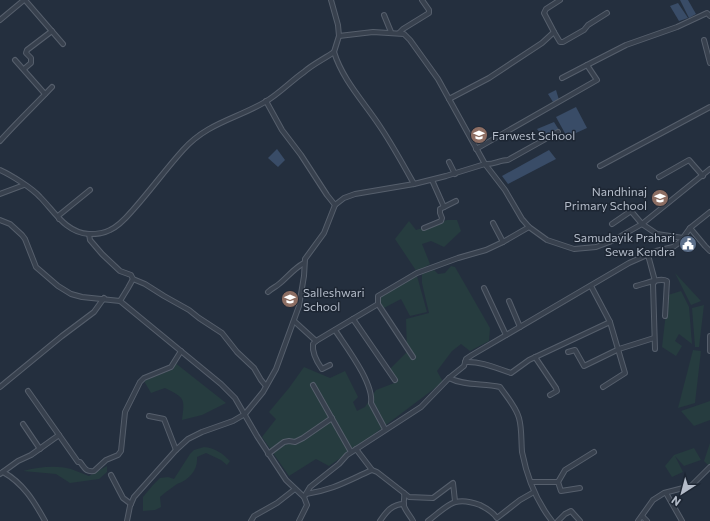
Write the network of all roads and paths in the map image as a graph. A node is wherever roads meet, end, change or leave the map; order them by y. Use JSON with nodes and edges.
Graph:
{"nodes":[{"id":1,"x":25,"y":0,"type":"edge"},
{"id":2,"x":331,"y":0,"type":"edge"},
{"id":3,"x":422,"y":0,"type":"edge"},
{"id":4,"x":560,"y":0,"type":"edge"},
{"id":5,"x":607,"y":13,"type":"dead end"},
{"id":6,"x":384,"y":15,"type":"dead end"},
{"id":7,"x":710,"y":16,"type":"edge"},
{"id":8,"x":0,"y":20,"type":"edge"},
{"id":9,"x":52,"y":31,"type":"junction"},
{"id":10,"x":391,"y":32,"type":"junction"},
{"id":11,"x":554,"y":32,"type":"junction"},
{"id":12,"x":399,"y":33,"type":"junction"},
{"id":13,"x":339,"y":36,"type":"junction"},
{"id":14,"x":704,"y":40,"type":"dead end"},
{"id":15,"x":63,"y":44,"type":"dead end"},
{"id":16,"x":334,"y":52,"type":"junction"},
{"id":17,"x":15,"y":60,"type":"dead end"},
{"id":18,"x":710,"y":63,"type":"edge"},
{"id":19,"x":587,"y":65,"type":"junction"},
{"id":20,"x":24,"y":69,"type":"junction"},
{"id":21,"x":562,"y":78,"type":"dead end"},
{"id":22,"x":52,"y":87,"type":"dead end"},
{"id":23,"x":45,"y":94,"type":"junction"},
{"id":24,"x":449,"y":99,"type":"junction"},
{"id":25,"x":266,"y":101,"type":"junction"},
{"id":26,"x":710,"y":107,"type":"edge"},
{"id":27,"x":558,"y":132,"type":"dead end"},
{"id":28,"x":0,"y":141,"type":"edge"},
{"id":29,"x":476,"y":149,"type":"junction"},
{"id":30,"x":449,"y":162,"type":"dead end"},
{"id":31,"x":485,"y":164,"type":"junction"},
{"id":32,"x":600,"y":166,"type":"dead end"},
{"id":33,"x":710,"y":169,"type":"edge"},
{"id":34,"x":0,"y":170,"type":"edge"},
{"id":35,"x":455,"y":174,"type":"junction"},
{"id":36,"x":703,"y":176,"type":"junction"},
{"id":37,"x":659,"y":177,"type":"dead end"},
{"id":38,"x":432,"y":180,"type":"junction"},
{"id":39,"x":414,"y":184,"type":"junction"},
{"id":40,"x":24,"y":185,"type":"junction"},
{"id":41,"x":90,"y":190,"type":"dead end"},
{"id":42,"x":0,"y":194,"type":"edge"},
{"id":43,"x":456,"y":201,"type":"dead end"},
{"id":44,"x":335,"y":205,"type":"junction"},
{"id":45,"x":444,"y":207,"type":"junction"},
{"id":46,"x":710,"y":212,"type":"edge"},
{"id":47,"x":59,"y":219,"type":"junction"},
{"id":48,"x":1,"y":221,"type":"edge"},
{"id":49,"x":493,"y":223,"type":"dead end"},
{"id":50,"x":612,"y":224,"type":"dead end"},
{"id":51,"x":642,"y":224,"type":"junction"},
{"id":52,"x":529,"y":227,"type":"junction"},
{"id":53,"x":424,"y":228,"type":"dead end"},
{"id":54,"x":690,"y":228,"type":"junction"},
{"id":55,"x":89,"y":234,"type":"junction"},
{"id":56,"x":683,"y":238,"type":"junction"},
{"id":57,"x":503,"y":242,"type":"junction"},
{"id":58,"x":710,"y":250,"type":"edge"},
{"id":59,"x":648,"y":255,"type":"junction"},
{"id":60,"x":304,"y":263,"type":"junction"},
{"id":61,"x":133,"y":279,"type":"junction"},
{"id":62,"x":655,"y":281,"type":"junction"},
{"id":63,"x":592,"y":286,"type":"junction"},
{"id":64,"x":636,"y":286,"type":"dead end"},
{"id":65,"x":484,"y":288,"type":"dead end"},
{"id":66,"x":268,"y":292,"type":"dead end"},
{"id":67,"x":104,"y":298,"type":"junction"},
{"id":68,"x":120,"y":301,"type":"junction"},
{"id":69,"x":509,"y":301,"type":"dead end"},
{"id":70,"x":378,"y":304,"type":"junction"},
{"id":71,"x":665,"y":316,"type":"dead end"},
{"id":72,"x":353,"y":319,"type":"junction"},
{"id":73,"x":294,"y":321,"type":"junction"},
{"id":74,"x":610,"y":322,"type":"junction"},
{"id":75,"x":520,"y":327,"type":"junction"},
{"id":76,"x":335,"y":330,"type":"junction"},
{"id":77,"x":506,"y":335,"type":"junction"},
{"id":78,"x":710,"y":336,"type":"edge"},
{"id":79,"x":654,"y":338,"type":"junction"},
{"id":80,"x":316,"y":341,"type":"junction"},
{"id":81,"x":619,"y":349,"type":"junction"},
{"id":82,"x":655,"y":349,"type":"dead end"},
{"id":83,"x":182,"y":351,"type":"junction"},
{"id":84,"x":710,"y":351,"type":"edge"},
{"id":85,"x":568,"y":352,"type":"dead end"},
{"id":86,"x":413,"y":357,"type":"dead end"},
{"id":87,"x":535,"y":358,"type":"junction"},
{"id":88,"x":465,"y":362,"type":"junction"},
{"id":89,"x":330,"y":365,"type":"dead end"},
{"id":90,"x":449,"y":378,"type":"junction"},
{"id":91,"x":395,"y":380,"type":"dead end"},
{"id":92,"x":313,"y":385,"type":"dead end"},
{"id":93,"x":266,"y":386,"type":"junction"},
{"id":94,"x":0,"y":387,"type":"edge"},
{"id":95,"x":603,"y":387,"type":"dead end"},
{"id":96,"x":28,"y":391,"type":"dead end"},
{"id":97,"x":550,"y":395,"type":"dead end"},
{"id":98,"x":245,"y":414,"type":"junction"},
{"id":99,"x":149,"y":416,"type":"dead end"},
{"id":100,"x":332,"y":418,"type":"junction"},
{"id":101,"x":24,"y":424,"type":"dead end"},
{"id":102,"x":385,"y":429,"type":"junction"},
{"id":103,"x":59,"y":435,"type":"junction"},
{"id":104,"x":40,"y":449,"type":"junction"},
{"id":105,"x":356,"y":449,"type":"junction"},
{"id":106,"x":176,"y":450,"type":"junction"},
{"id":107,"x":351,"y":452,"type":"junction"},
{"id":108,"x":594,"y":452,"type":"dead end"},
{"id":109,"x":268,"y":454,"type":"junction"},
{"id":110,"x":710,"y":467,"type":"edge"},
{"id":111,"x":372,"y":470,"type":"junction"},
{"id":112,"x":1,"y":473,"type":"edge"},
{"id":113,"x":111,"y":475,"type":"dead end"},
{"id":114,"x":531,"y":482,"type":"junction"},
{"id":115,"x":558,"y":482,"type":"junction"},
{"id":116,"x":580,"y":488,"type":"dead end"},
{"id":117,"x":295,"y":489,"type":"junction"},
{"id":118,"x":534,"y":492,"type":"junction"},
{"id":119,"x":404,"y":493,"type":"junction"},
{"id":120,"x":666,"y":493,"type":"junction"},
{"id":121,"x":305,"y":495,"type":"junction"},
{"id":122,"x":455,"y":501,"type":"junction"},
{"id":123,"x":131,"y":504,"type":"junction"},
{"id":124,"x":404,"y":504,"type":"junction"},
{"id":125,"x":642,"y":516,"type":"junction"},
{"id":126,"x":45,"y":521,"type":"edge"},
{"id":127,"x":127,"y":521,"type":"edge"},
{"id":128,"x":251,"y":521,"type":"edge"},
{"id":129,"x":299,"y":521,"type":"edge"},
{"id":130,"x":380,"y":521,"type":"edge"},
{"id":131,"x":414,"y":521,"type":"edge"},
{"id":132,"x":428,"y":521,"type":"edge"},
{"id":133,"x":552,"y":521,"type":"edge"},
{"id":134,"x":558,"y":521,"type":"edge"},
{"id":135,"x":580,"y":521,"type":"edge"},
{"id":136,"x":638,"y":521,"type":"edge"},
{"id":137,"x":647,"y":521,"type":"edge"},
{"id":138,"x":682,"y":521,"type":"edge"}],
"edges":[{"from":1,"to":8,"type":"street"},
{"from":1,"to":9,"type":"street"},
{"from":2,"to":13,"type":"street"},
{"from":3,"to":12,"type":"street"},
{"from":4,"to":11,"type":"street"},
{"from":5,"to":11,"type":"street"},
{"from":6,"to":10,"type":"street"},
{"from":7,"to":19,"type":"street"},
{"from":9,"to":15,"type":"street"},
{"from":9,"to":20,"type":"street"},
{"from":10,"to":12,"type":"street"},
{"from":10,"to":13,"type":"street"},
{"from":11,"to":24,"type":"street"},
{"from":12,"to":24,"type":"street"},
{"from":13,"to":16,"type":"street"},
{"from":14,"to":18,"type":"street"},
{"from":16,"to":25,"type":"street"},
{"from":16,"to":39,"type":"street"},
{"from":17,"to":20,"type":"street"},
{"from":19,"to":21,"type":"street"},
{"from":19,"to":29,"type":"street"},
{"from":20,"to":23,"type":"street"},
{"from":22,"to":23,"type":"street"},
{"from":23,"to":28,"type":"street"},
{"from":24,"to":29,"type":"street"},
{"from":25,"to":44,"type":"street"},
{"from":25,"to":55,"type":"street"},
{"from":26,"to":32,"type":"street"},
{"from":27,"to":31,"type":"street"},
{"from":29,"to":31,"type":"street"},
{"from":30,"to":35,"type":"street"},
{"from":31,"to":35,"type":"street"},
{"from":31,"to":52,"type":"street"},
{"from":33,"to":36,"type":"street"},
{"from":34,"to":40,"type":"street"},
{"from":35,"to":38,"type":"street"},
{"from":36,"to":37,"type":"street"},
{"from":36,"to":51,"type":"street"},
{"from":38,"to":39,"type":"street"},
{"from":38,"to":45,"type":"street"},
{"from":39,"to":44,"type":"street"},
{"from":40,"to":42,"type":"street"},
{"from":40,"to":47,"type":"street"},
{"from":41,"to":47,"type":"street"},
{"from":43,"to":45,"type":"street"},
{"from":44,"to":60,"type":"street"},
{"from":45,"to":53,"type":"street"},
{"from":46,"to":54,"type":"street"},
{"from":47,"to":55,"type":"street"},
{"from":48,"to":67,"type":"street"},
{"from":49,"to":57,"type":"street"},
{"from":50,"to":51,"type":"street"},
{"from":51,"to":52,"type":"street"},
{"from":51,"to":56,"type":"street"},
{"from":52,"to":57,"type":"street"},
{"from":54,"to":56,"type":"street"},
{"from":54,"to":58,"type":"street"},
{"from":55,"to":61,"type":"street"},
{"from":56,"to":59,"type":"street"},
{"from":57,"to":70,"type":"street"},
{"from":59,"to":62,"type":"street"},
{"from":59,"to":63,"type":"street"},
{"from":60,"to":66,"type":"street"},
{"from":60,"to":73,"type":"street"},
{"from":61,"to":68,"type":"street"},
{"from":61,"to":93,"type":"street"},
{"from":62,"to":64,"type":"street"},
{"from":62,"to":71,"type":"street"},
{"from":62,"to":79,"type":"street"},
{"from":63,"to":74,"type":"street"},
{"from":63,"to":75,"type":"street"},
{"from":65,"to":77,"type":"street"},
{"from":67,"to":68,"type":"street"},
{"from":67,"to":94,"type":"street"},
{"from":68,"to":83,"type":"street"},
{"from":69,"to":75,"type":"street"},
{"from":70,"to":72,"type":"street"},
{"from":70,"to":86,"type":"street"},
{"from":72,"to":76,"type":"street"},
{"from":72,"to":91,"type":"street"},
{"from":73,"to":80,"type":"street"},
{"from":73,"to":93,"type":"street"},
{"from":74,"to":81,"type":"street"},
{"from":74,"to":87,"type":"street"},
{"from":75,"to":77,"type":"street"},
{"from":76,"to":80,"type":"street"},
{"from":76,"to":102,"type":"street"},
{"from":77,"to":88,"type":"street"},
{"from":78,"to":84,"type":"street"},
{"from":79,"to":81,"type":"street"},
{"from":79,"to":82,"type":"street"},
{"from":80,"to":89,"type":"street"},
{"from":81,"to":85,"type":"street"},
{"from":81,"to":95,"type":"street"},
{"from":83,"to":98,"type":"street"},
{"from":83,"to":103,"type":"street"},
{"from":87,"to":88,"type":"street"},
{"from":87,"to":97,"type":"street"},
{"from":88,"to":90,"type":"street"},
{"from":90,"to":102,"type":"street"},
{"from":90,"to":114,"type":"street"},
{"from":92,"to":100,"type":"street"},
{"from":93,"to":98,"type":"street"},
{"from":96,"to":103,"type":"street"},
{"from":98,"to":106,"type":"street"},
{"from":98,"to":109,"type":"street"},
{"from":99,"to":106,"type":"street"},
{"from":100,"to":107,"type":"street"},
{"from":100,"to":109,"type":"street"},
{"from":101,"to":104,"type":"street"},
{"from":102,"to":105,"type":"street"},
{"from":103,"to":104,"type":"street"},
{"from":104,"to":112,"type":"street"},
{"from":105,"to":107,"type":"street"},
{"from":105,"to":111,"type":"street"},
{"from":106,"to":123,"type":"street"},
{"from":107,"to":121,"type":"street"},
{"from":108,"to":115,"type":"street"},
{"from":109,"to":117,"type":"street"},
{"from":110,"to":120,"type":"street"},
{"from":111,"to":119,"type":"street"},
{"from":111,"to":121,"type":"street"},
{"from":112,"to":126,"type":"street"},
{"from":113,"to":123,"type":"street"},
{"from":114,"to":115,"type":"street"},
{"from":114,"to":118,"type":"street"},
{"from":115,"to":116,"type":"street"},
{"from":117,"to":121,"type":"street"},
{"from":117,"to":128,"type":"street"},
{"from":118,"to":122,"type":"street"},
{"from":118,"to":133,"type":"street"},
{"from":119,"to":122,"type":"street"},
{"from":119,"to":124,"type":"street"},
{"from":120,"to":125,"type":"street"},
{"from":120,"to":138,"type":"street"},
{"from":121,"to":129,"type":"street"},
{"from":122,"to":132,"type":"street"},
{"from":123,"to":127,"type":"street"},
{"from":124,"to":130,"type":"street"},
{"from":124,"to":131,"type":"street"},
{"from":125,"to":136,"type":"street"},
{"from":125,"to":137,"type":"street"},
{"from":134,"to":135,"type":"street"}]}
